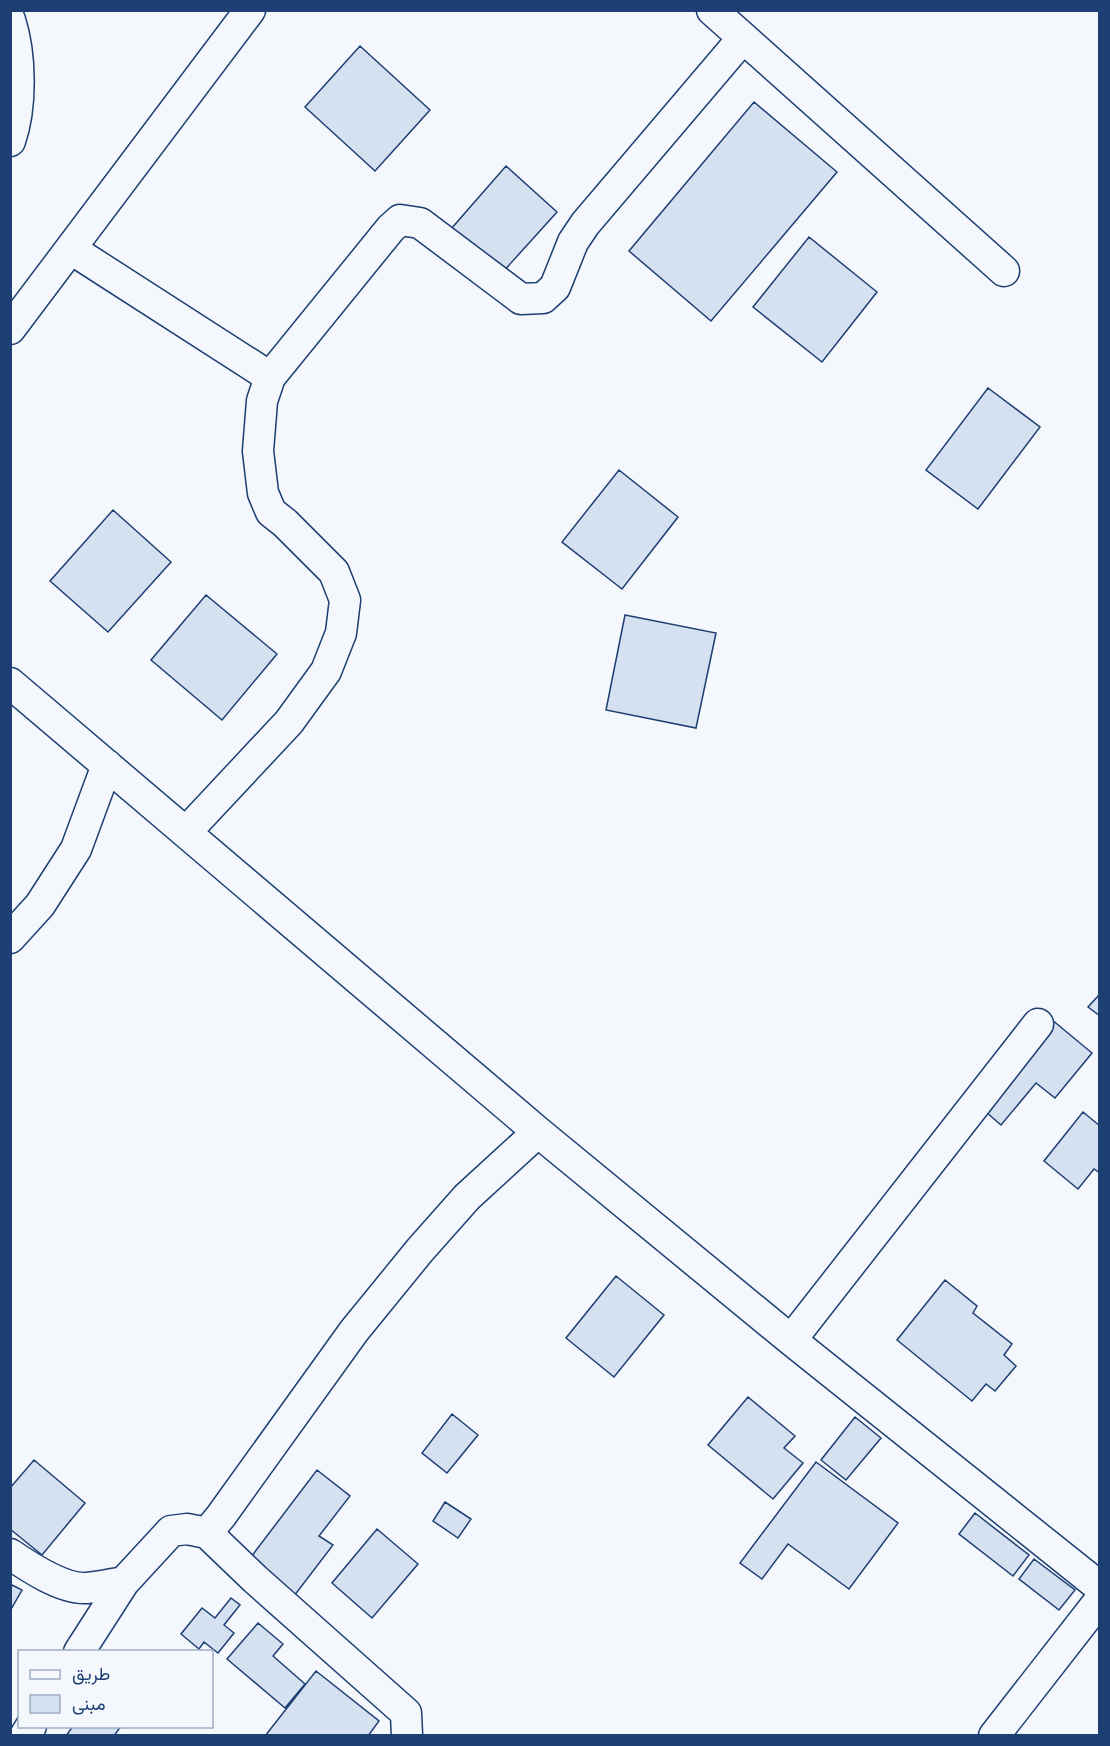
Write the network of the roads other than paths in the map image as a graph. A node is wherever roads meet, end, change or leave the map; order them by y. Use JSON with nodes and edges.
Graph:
{"nodes":[{"id":1,"x":250,"y":10,"type":"edge"},
{"id":2,"x":712,"y":10,"type":"edge"},
{"id":3,"x":10,"y":20,"type":"edge"},
{"id":4,"x":743,"y":38,"type":"junction"},
{"id":5,"x":10,"y":141,"type":"edge"},
{"id":6,"x":70,"y":249,"type":"junction"},
{"id":7,"x":1004,"y":271,"type":"dead end"},
{"id":8,"x":10,"y":329,"type":"edge"},
{"id":9,"x":270,"y":377,"type":"junction"},
{"id":10,"x":10,"y":683,"type":"edge"},
{"id":11,"x":107,"y":765,"type":"junction"},
{"id":12,"x":187,"y":831,"type":"junction"},
{"id":13,"x":10,"y":938,"type":"edge"},
{"id":14,"x":1038,"y":1024,"type":"dead end"},
{"id":15,"x":538,"y":1132,"type":"junction"},
{"id":16,"x":791,"y":1340,"type":"junction"},
{"id":17,"x":207,"y":1533,"type":"junction"},
{"id":18,"x":10,"y":1554,"type":"edge"},
{"id":19,"x":124,"y":1582,"type":"junction"},
{"id":20,"x":1100,"y":1587,"type":"edge"},
{"id":21,"x":1100,"y":1600,"type":"edge"},
{"id":22,"x":80,"y":1650,"type":"edge"},
{"id":23,"x":407,"y":1736,"type":"edge"},
{"id":24,"x":994,"y":1736,"type":"edge"}],
"edges":[{"from":1,"to":6,"type":"street"},
{"from":2,"to":4,"type":"street"},
{"from":3,"to":5,"type":"street"},
{"from":4,"to":7,"type":"street"},
{"from":4,"to":9,"type":"street"},
{"from":6,"to":8,"type":"street"},
{"from":6,"to":9,"type":"street"},
{"from":9,"to":12,"type":"street"},
{"from":10,"to":11,"type":"street"},
{"from":11,"to":12,"type":"street"},
{"from":11,"to":13,"type":"street"},
{"from":12,"to":15,"type":"street"},
{"from":14,"to":16,"type":"street"},
{"from":15,"to":16,"type":"street"},
{"from":15,"to":17,"type":"street"},
{"from":16,"to":20,"type":"street"},
{"from":17,"to":19,"type":"street"},
{"from":17,"to":23,"type":"street"},
{"from":18,"to":19,"type":"street"},
{"from":19,"to":22,"type":"street"},
{"from":21,"to":24,"type":"street"}]}
